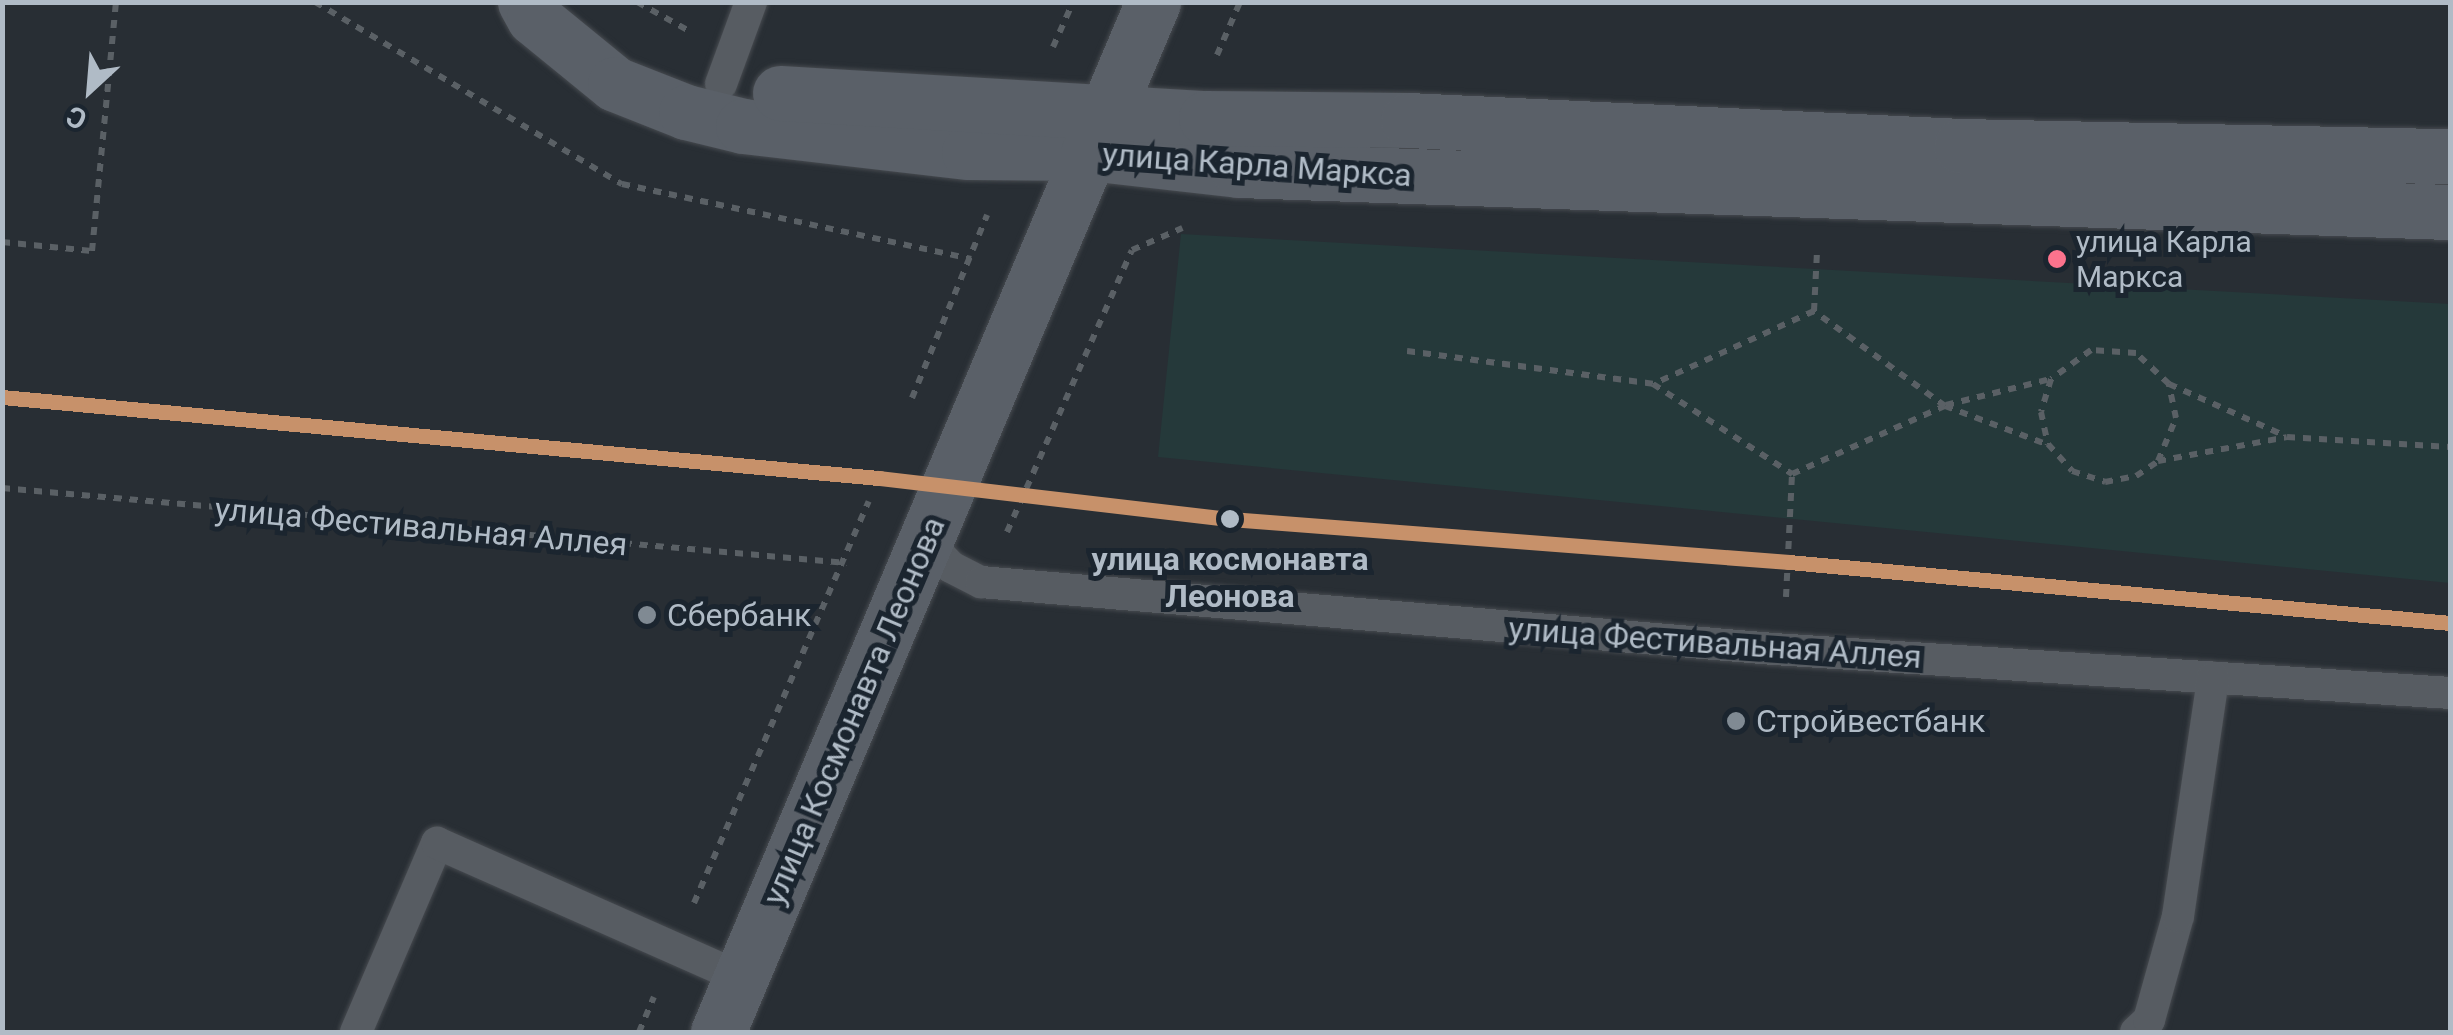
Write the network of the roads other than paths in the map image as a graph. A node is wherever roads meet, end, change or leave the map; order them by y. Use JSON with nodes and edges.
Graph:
{"nodes":[{"id":1,"x":525,"y":2,"type":"edge"},
{"id":2,"x":556,"y":2,"type":"edge"},
{"id":3,"x":751,"y":2,"type":"edge"},
{"id":4,"x":1153,"y":2,"type":"edge"},
{"id":5,"x":720,"y":84,"type":"junction"},
{"id":6,"x":1096,"y":133,"type":"junction"},
{"id":7,"x":2450,"y":156,"type":"edge"},
{"id":8,"x":2450,"y":212,"type":"edge"},
{"id":9,"x":926,"y":541,"type":"junction"},
{"id":10,"x":2213,"y":678,"type":"junction"},
{"id":11,"x":2450,"y":694,"type":"edge"},
{"id":12,"x":741,"y":978,"type":"junction"},
{"id":13,"x":356,"y":1032,"type":"edge"},
{"id":14,"x":718,"y":1032,"type":"edge"},
{"id":15,"x":2136,"y":1032,"type":"edge"}],
"edges":[{"from":1,"to":6,"type":"main road","name":"улица Карла Маркса"},
{"from":2,"to":5,"type":"main road","name":"улица Карла Маркса"},
{"from":3,"to":5,"type":"lane"},
{"from":4,"to":6,"type":"main road","name":"улица Космонавта Леонова"},
{"from":5,"to":6,"type":"main road","name":"улица Карла Маркса"},
{"from":6,"to":7,"type":"main road","name":"улица Карла Маркса"},
{"from":6,"to":8,"type":"main road","name":"улица Карла Маркса"},
{"from":6,"to":9,"type":"main road","name":"улица Космонавта Леонова"},
{"from":9,"to":10,"type":"lane","name":"улица Фестивальная Аллея"},
{"from":9,"to":12,"type":"main road","name":"улица Космонавта Леонова"},
{"from":10,"to":11,"type":"lane","name":"улица Фестивальная Аллея"},
{"from":10,"to":15,"type":"lane"},
{"from":12,"to":13,"type":"lane"},
{"from":12,"to":14,"type":"main road","name":"улица Космонавта Леонова"}]}
